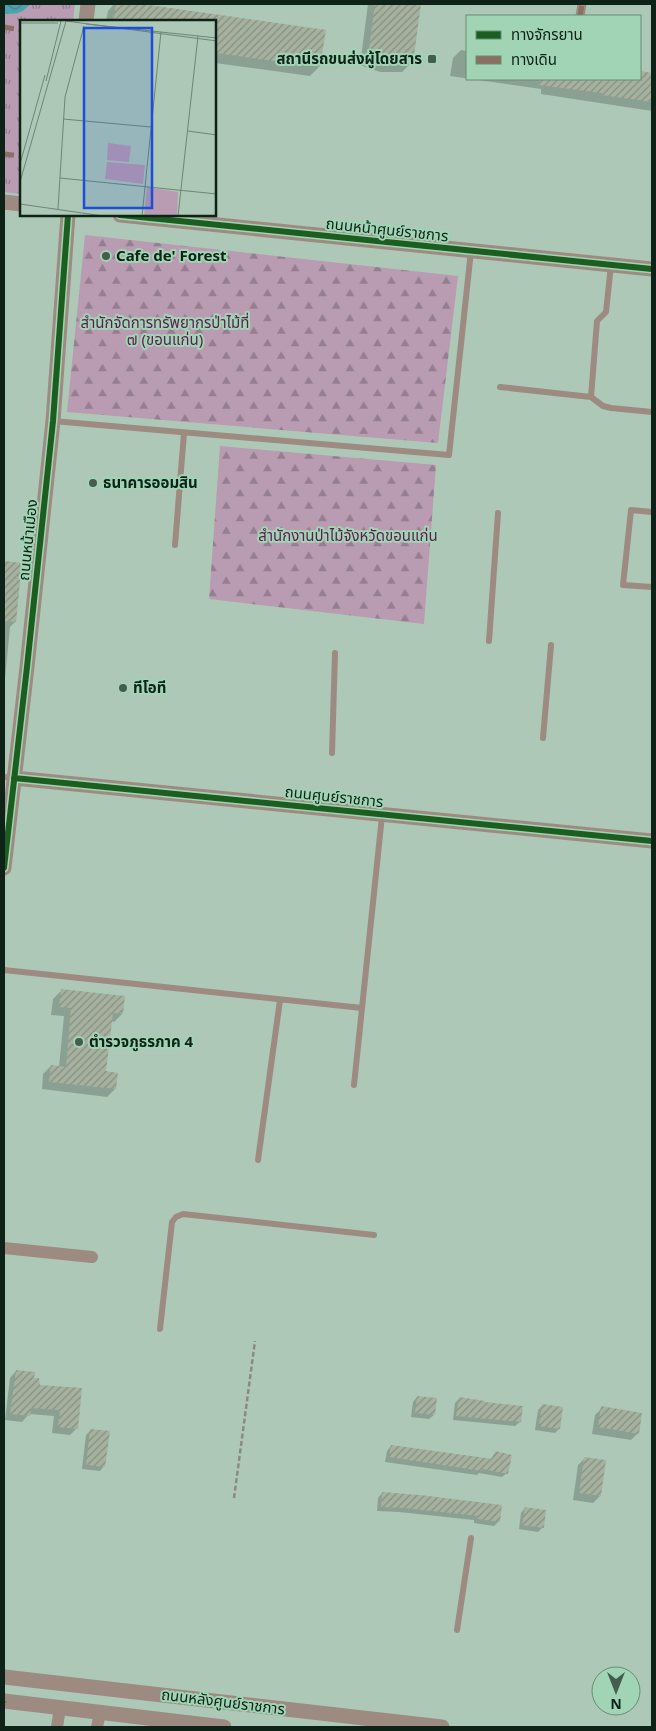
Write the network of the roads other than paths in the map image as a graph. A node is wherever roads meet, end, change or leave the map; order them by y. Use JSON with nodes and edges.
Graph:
{"nodes":[{"id":1,"x":88,"y":4,"type":"edge"},
{"id":2,"x":86,"y":20,"type":"edge"},
{"id":3,"x":4,"y":202,"type":"edge"},
{"id":4,"x":20,"y":204,"type":"edge"},
{"id":5,"x":68,"y":216,"type":"edge"},
{"id":6,"x":130,"y":216,"type":"edge"},
{"id":7,"x":471,"y":251,"type":"junction"},
{"id":8,"x":611,"y":265,"type":"junction"},
{"id":9,"x":652,"y":270,"type":"edge"},
{"id":10,"x":500,"y":387,"type":"dead end"},
{"id":11,"x":591,"y":397,"type":"junction"},
{"id":12,"x":652,"y":412,"type":"edge"},
{"id":13,"x":54,"y":421,"type":"junction"},
{"id":14,"x":184,"y":433,"type":"junction"},
{"id":15,"x":652,"y":512,"type":"edge"},
{"id":16,"x":498,"y":514,"type":"dead end"},
{"id":17,"x":175,"y":545,"type":"dead end"},
{"id":18,"x":652,"y":587,"type":"edge"},
{"id":19,"x":489,"y":641,"type":"dead end"},
{"id":20,"x":551,"y":645,"type":"dead end"},
{"id":21,"x":336,"y":653,"type":"dead end"},
{"id":22,"x":543,"y":738,"type":"dead end"},
{"id":23,"x":332,"y":753,"type":"dead end"},
{"id":24,"x":9,"y":778,"type":"edge"},
{"id":25,"x":382,"y":814,"type":"junction"},
{"id":26,"x":652,"y":841,"type":"edge"},
{"id":27,"x":4,"y":868,"type":"edge"},
{"id":28,"x":4,"y":970,"type":"edge"},
{"id":29,"x":280,"y":1000,"type":"junction"},
{"id":30,"x":362,"y":1008,"type":"junction"},
{"id":31,"x":354,"y":1084,"type":"dead end"},
{"id":32,"x":258,"y":1160,"type":"dead end"},
{"id":33,"x":374,"y":1235,"type":"dead end"},
{"id":34,"x":4,"y":1248,"type":"edge"},
{"id":35,"x":92,"y":1257,"type":"dead end"},
{"id":36,"x":160,"y":1329,"type":"dead end"},
{"id":37,"x":471,"y":1538,"type":"dead end"},
{"id":38,"x":457,"y":1630,"type":"dead end"},
{"id":39,"x":4,"y":1677,"type":"edge"},
{"id":40,"x":4,"y":1701,"type":"edge"},
{"id":41,"x":60,"y":1708,"type":"junction"},
{"id":42,"x":98,"y":1720,"type":"edge"},
{"id":43,"x":159,"y":1724,"type":"edge"},
{"id":44,"x":57,"y":1727,"type":"edge"},
{"id":45,"x":224,"y":1727,"type":"edge"},
{"id":46,"x":442,"y":1727,"type":"edge"}],
"edges":[{"from":1,"to":2,"type":"street"},
{"from":3,"to":4,"type":"street"},
{"from":5,"to":13,"type":"street","name":"ถนนหน้าเมือง"},
{"from":6,"to":7,"type":"street","name":"ถนนหน้าศูนย์ราชการ"},
{"from":7,"to":8,"type":"street","name":"ถนนหน้าศูนย์ราชการ"},
{"from":7,"to":14,"type":"lane"},
{"from":8,"to":9,"type":"street","name":"ถนนหน้าศูนย์ราชการ"},
{"from":8,"to":11,"type":"lane"},
{"from":10,"to":11,"type":"lane"},
{"from":11,"to":12,"type":"lane"},
{"from":13,"to":14,"type":"lane"},
{"from":13,"to":24,"type":"street","name":"ถนนหน้าเมือง"},
{"from":14,"to":17,"type":"lane"},
{"from":15,"to":18,"type":"lane"},
{"from":16,"to":19,"type":"lane"},
{"from":20,"to":22,"type":"lane"},
{"from":21,"to":23,"type":"lane"},
{"from":24,"to":25,"type":"street","name":"ถนนศูนย์ราชการ"},
{"from":24,"to":27,"type":"street","name":"ถนนหน้าเมือง"},
{"from":25,"to":26,"type":"street","name":"ถนนศูนย์ราชการ"},
{"from":25,"to":30,"type":"lane"},
{"from":28,"to":29,"type":"lane"},
{"from":29,"to":30,"type":"lane"},
{"from":29,"to":32,"type":"lane"},
{"from":30,"to":31,"type":"lane"},
{"from":33,"to":36,"type":"lane"},
{"from":34,"to":35,"type":"street"},
{"from":37,"to":38,"type":"lane"},
{"from":39,"to":46,"type":"street","name":"ถนนหลังศูนย์ราชการ"},
{"from":40,"to":41,"type":"street","name":"ถนนหลังศูนย์ราชการ"},
{"from":41,"to":42,"type":"street","name":"ถนนหลังศูนย์ราชการ"},
{"from":41,"to":44,"type":"street"},
{"from":42,"to":43,"type":"street","name":"ถนนหลังศูนย์ราชการ"},
{"from":43,"to":45,"type":"street","name":"ถนนหลังศูนย์ราชการ"}]}
